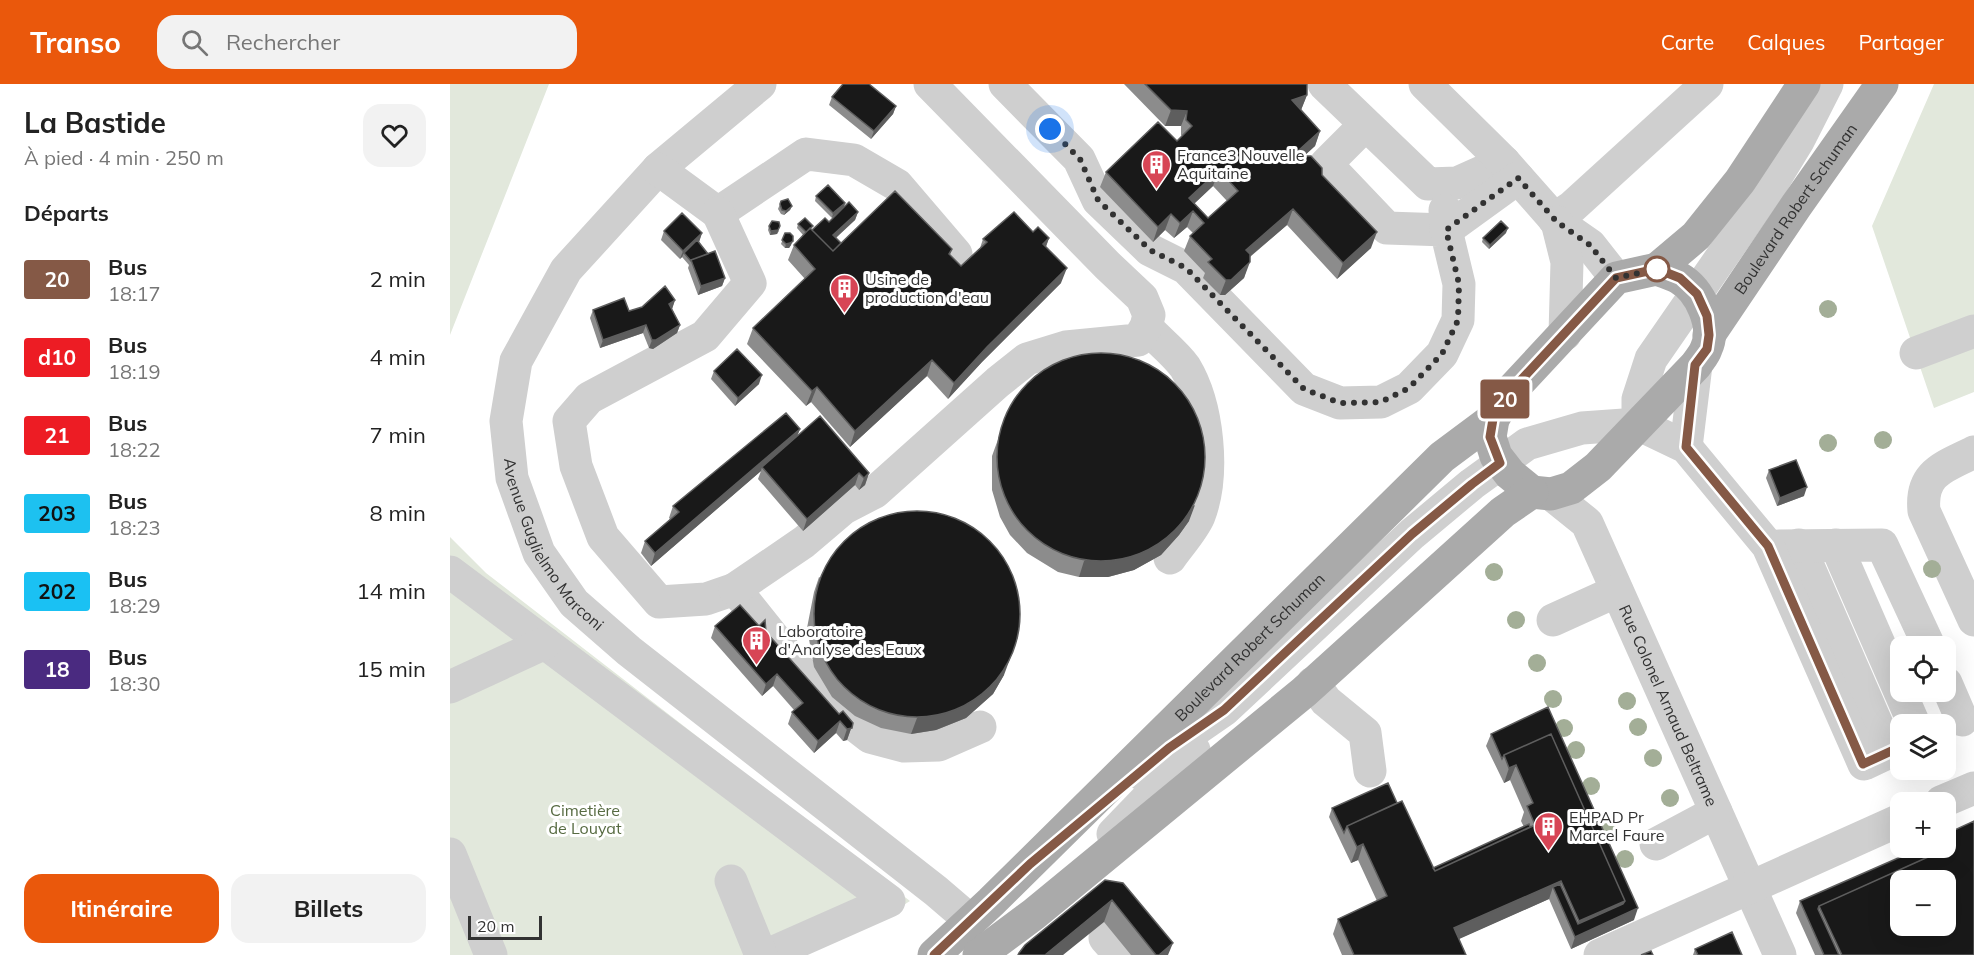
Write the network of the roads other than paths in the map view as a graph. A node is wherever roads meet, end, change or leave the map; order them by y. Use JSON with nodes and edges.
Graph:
{"nodes":[{"id":1,"x":760,"y":84,"type":"edge"},
{"id":2,"x":930,"y":84,"type":"edge"},
{"id":3,"x":1005,"y":84,"type":"edge"},
{"id":4,"x":1324,"y":84,"type":"edge"},
{"id":5,"x":1425,"y":84,"type":"edge"},
{"id":6,"x":1707,"y":84,"type":"edge"},
{"id":7,"x":1804,"y":84,"type":"edge"},
{"id":8,"x":1827,"y":84,"type":"edge"},
{"id":9,"x":1882,"y":84,"type":"edge"},
{"id":10,"x":1365,"y":126,"type":"junction"},
{"id":11,"x":658,"y":169,"type":"junction"},
{"id":12,"x":1511,"y":170,"type":"junction"},
{"id":13,"x":1443,"y":185,"type":"junction"},
{"id":14,"x":718,"y":213,"type":"junction"},
{"id":15,"x":1556,"y":220,"type":"junction"},
{"id":16,"x":1446,"y":230,"type":"junction"},
{"id":17,"x":956,"y":254,"type":"dead end"},
{"id":18,"x":1657,"y":269,"type":"junction"},
{"id":19,"x":1616,"y":278,"type":"junction"},
{"id":20,"x":1697,"y":294,"type":"junction"},
{"id":21,"x":1146,"y":327,"type":"junction"},
{"id":22,"x":1974,"y":330,"type":"edge"},
{"id":23,"x":1565,"y":334,"type":"junction"},
{"id":24,"x":1709,"y":335,"type":"junction"},
{"id":25,"x":1916,"y":353,"type":"dead end"},
{"id":26,"x":1695,"y":365,"type":"junction"},
{"id":27,"x":1493,"y":419,"type":"junction"},
{"id":28,"x":1638,"y":424,"type":"junction"},
{"id":29,"x":1686,"y":447,"type":"junction"},
{"id":30,"x":1974,"y":452,"type":"edge"},
{"id":31,"x":1500,"y":463,"type":"junction"},
{"id":32,"x":1598,"y":467,"type":"junction"},
{"id":33,"x":1541,"y":493,"type":"junction"},
{"id":34,"x":1587,"y":523,"type":"junction"},
{"id":35,"x":1848,"y":545,"type":"junction"},
{"id":36,"x":1784,"y":546,"type":"junction"},
{"id":37,"x":1170,"y":558,"type":"edge"},
{"id":38,"x":450,"y":572,"type":"edge"},
{"id":39,"x":735,"y":589,"type":"junction"},
{"id":40,"x":1617,"y":591,"type":"junction"},
{"id":41,"x":1553,"y":620,"type":"dead end"},
{"id":42,"x":1974,"y":620,"type":"edge"},
{"id":43,"x":1899,"y":636,"type":"edge"},
{"id":44,"x":1924,"y":636,"type":"edge"},
{"id":45,"x":545,"y":643,"type":"junction"},
{"id":46,"x":1313,"y":683,"type":"junction"},
{"id":47,"x":450,"y":687,"type":"edge"},
{"id":48,"x":1934,"y":702,"type":"edge"},
{"id":49,"x":1224,"y":710,"type":"junction"},
{"id":50,"x":1910,"y":714,"type":"edge"},
{"id":51,"x":1946,"y":714,"type":"edge"},
{"id":52,"x":980,"y":727,"type":"dead end"},
{"id":53,"x":1890,"y":752,"type":"edge"},
{"id":54,"x":1370,"y":771,"type":"dead end"},
{"id":55,"x":1974,"y":788,"type":"edge"},
{"id":56,"x":1956,"y":796,"type":"edge"},
{"id":57,"x":1716,"y":812,"type":"junction"},
{"id":58,"x":1890,"y":824,"type":"edge"},
{"id":59,"x":1656,"y":844,"type":"dead end"},
{"id":60,"x":450,"y":854,"type":"edge"},
{"id":61,"x":1030,"y":864,"type":"junction"},
{"id":62,"x":731,"y":881,"type":"dead end"},
{"id":63,"x":1749,"y":887,"type":"junction"},
{"id":64,"x":1034,"y":914,"type":"junction"},
{"id":65,"x":971,"y":921,"type":"junction"},
{"id":66,"x":980,"y":954,"type":"edge"},
{"id":67,"x":491,"y":955,"type":"edge"},
{"id":68,"x":761,"y":955,"type":"edge"},
{"id":69,"x":767,"y":955,"type":"edge"},
{"id":70,"x":934,"y":955,"type":"edge"},
{"id":71,"x":1600,"y":955,"type":"edge"},
{"id":72,"x":1780,"y":955,"type":"edge"}],
"edges":[{"from":1,"to":11,"type":"street","name":"Avenue Guglielmo Marconi"},
{"from":2,"to":21,"type":"street"},
{"from":3,"to":16,"type":"street"},
{"from":4,"to":10,"type":"street"},
{"from":5,"to":12,"type":"street"},
{"from":6,"to":15,"type":"street"},
{"from":7,"to":18,"type":"main road"},
{"from":8,"to":20,"type":"street"},
{"from":9,"to":24,"type":"main road","name":"Boulevard Robert Schuman"},
{"from":10,"to":13,"type":"street"},
{"from":10,"to":16,"type":"street"},
{"from":11,"to":14,"type":"street"},
{"from":11,"to":65,"type":"street","name":"Avenue Guglielmo Marconi"},
{"from":12,"to":13,"type":"street"},
{"from":12,"to":15,"type":"street"},
{"from":12,"to":16,"type":"street"},
{"from":13,"to":16,"type":"street"},
{"from":14,"to":17,"type":"street"},
{"from":14,"to":39,"type":"street"},
{"from":15,"to":19,"type":"street"},
{"from":15,"to":23,"type":"street"},
{"from":18,"to":19,"type":"main road"},
{"from":18,"to":20,"type":"main road"},
{"from":19,"to":23,"type":"main road"},
{"from":20,"to":24,"type":"main road"},
{"from":20,"to":28,"type":"street"},
{"from":21,"to":37,"type":"street"},
{"from":21,"to":39,"type":"street"},
{"from":22,"to":25,"type":"street"},
{"from":23,"to":27,"type":"main road"},
{"from":24,"to":26,"type":"main road","name":"Boulevard Robert Schuman"},
{"from":26,"to":28,"type":"main road","name":"Boulevard Robert Schuman"},
{"from":26,"to":29,"type":"street"},
{"from":27,"to":31,"type":"main road"},
{"from":27,"to":61,"type":"main road","name":"Boulevard Robert Schuman"},
{"from":28,"to":29,"type":"street"},
{"from":28,"to":31,"type":"street"},
{"from":28,"to":32,"type":"main road","name":"Boulevard Robert Schuman"},
{"from":29,"to":36,"type":"street"},
{"from":30,"to":42,"type":"street"},
{"from":31,"to":33,"type":"main road"},
{"from":31,"to":49,"type":"street"},
{"from":32,"to":33,"type":"main road","name":"Boulevard Robert Schuman"},
{"from":32,"to":34,"type":"street"},
{"from":33,"to":34,"type":"street","name":"Rue Colonel Arnaud Beltrame"},
{"from":33,"to":46,"type":"main road"},
{"from":34,"to":40,"type":"street","name":"Rue Colonel Arnaud Beltrame"},
{"from":35,"to":36,"type":"street"},
{"from":35,"to":43,"type":"street"},
{"from":35,"to":44,"type":"street"},
{"from":35,"to":50,"type":"street"},
{"from":36,"to":53,"type":"street"},
{"from":38,"to":45,"type":"street"},
{"from":39,"to":52,"type":"street"},
{"from":40,"to":41,"type":"street"},
{"from":40,"to":57,"type":"street","name":"Rue Colonel Arnaud Beltrame"},
{"from":45,"to":47,"type":"street"},
{"from":45,"to":69,"type":"street"},
{"from":46,"to":54,"type":"street"},
{"from":46,"to":64,"type":"main road"},
{"from":48,"to":51,"type":"street"},
{"from":49,"to":61,"type":"street"},
{"from":49,"to":64,"type":"street"},
{"from":55,"to":56,"type":"street"},
{"from":57,"to":59,"type":"street"},
{"from":57,"to":63,"type":"street","name":"Rue Colonel Arnaud Beltrame"},
{"from":58,"to":63,"type":"street"},
{"from":60,"to":67,"type":"street"},
{"from":61,"to":65,"type":"main road","name":"Boulevard Robert Schuman"},
{"from":62,"to":68,"type":"street"},
{"from":63,"to":71,"type":"street"},
{"from":63,"to":72,"type":"street","name":"Rue Colonel Arnaud Beltrame"},
{"from":64,"to":66,"type":"main road"},
{"from":65,"to":70,"type":"main road","name":"Boulevard Robert Schuman"}]}
